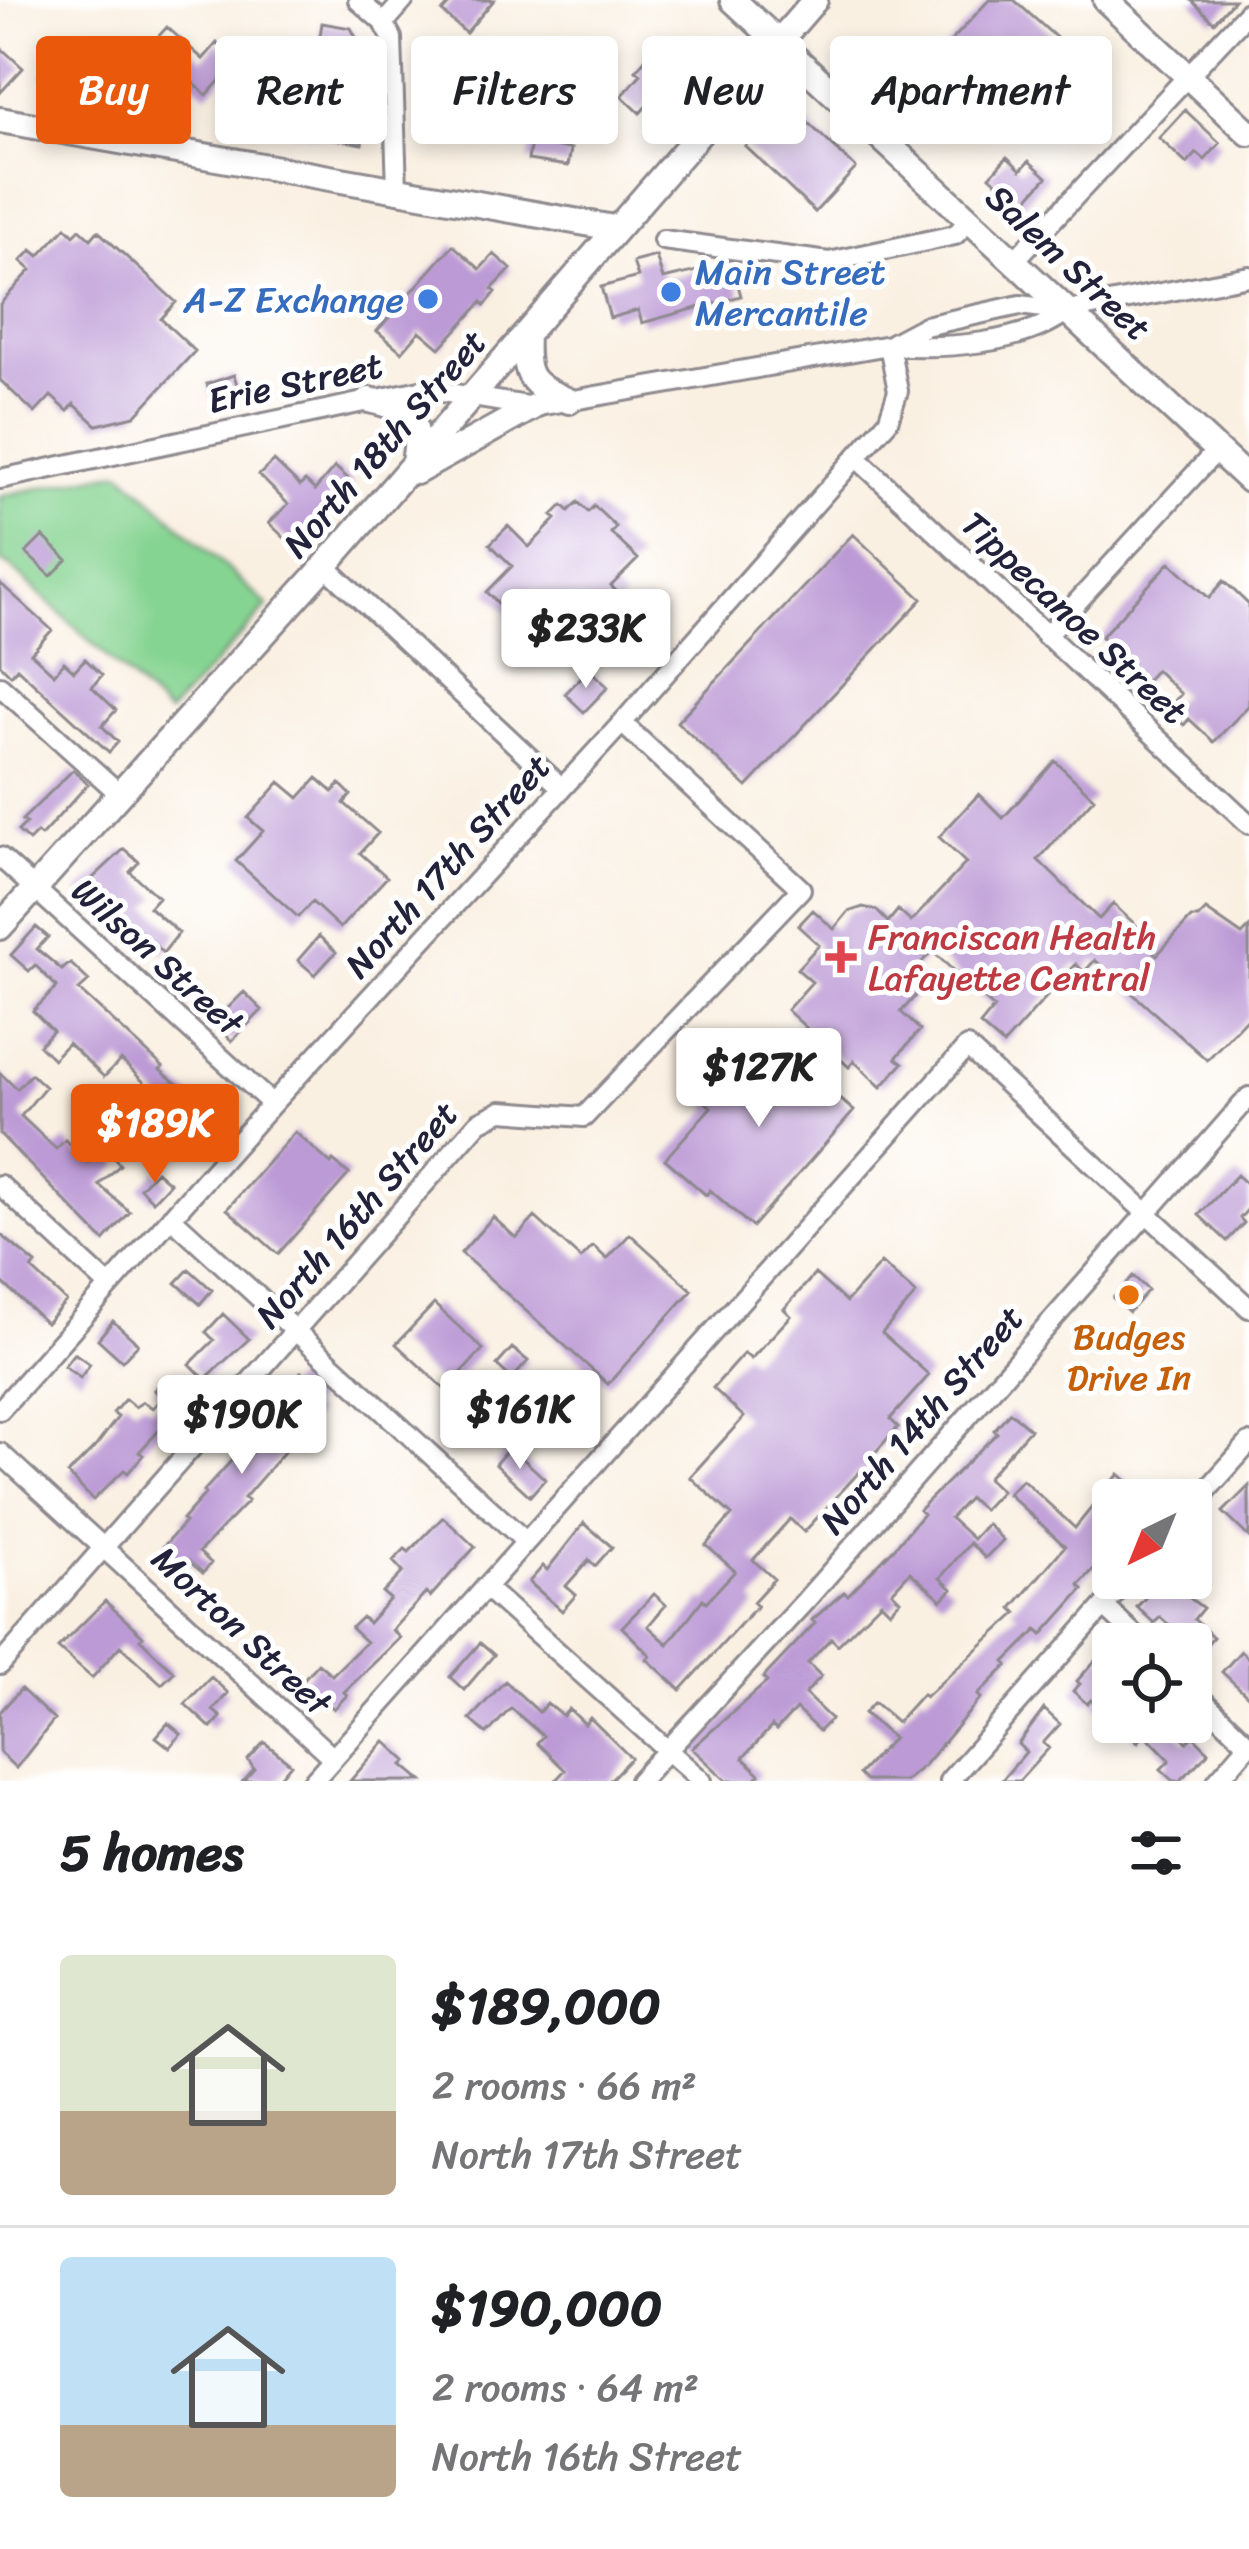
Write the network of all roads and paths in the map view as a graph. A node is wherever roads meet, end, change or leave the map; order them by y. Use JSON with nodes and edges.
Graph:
{"nodes":[{"id":1,"x":358,"y":0,"type":"edge"},
{"id":2,"x":404,"y":0,"type":"edge"},
{"id":3,"x":733,"y":0,"type":"edge"},
{"id":4,"x":815,"y":0,"type":"edge"},
{"id":5,"x":1106,"y":0,"type":"edge"},
{"id":6,"x":1249,"y":10,"type":"edge"},
{"id":7,"x":384,"y":23,"type":"junction"},
{"id":8,"x":772,"y":36,"type":"edge"},
{"id":9,"x":783,"y":36,"type":"edge"},
{"id":10,"x":806,"y":68,"type":"edge"},
{"id":11,"x":1190,"y":77,"type":"junction"},
{"id":12,"x":0,"y":120,"type":"edge"},
{"id":13,"x":1249,"y":133,"type":"edge"},
{"id":14,"x":688,"y":144,"type":"edge"},
{"id":15,"x":398,"y":189,"type":"junction"},
{"id":16,"x":971,"y":219,"type":"junction"},
{"id":17,"x":614,"y":228,"type":"junction"},
{"id":18,"x":663,"y":240,"type":"dead end"},
{"id":19,"x":1014,"y":261,"type":"junction"},
{"id":20,"x":1249,"y":276,"type":"edge"},
{"id":21,"x":1067,"y":311,"type":"junction"},
{"id":22,"x":526,"y":334,"type":"junction"},
{"id":23,"x":889,"y":345,"type":"junction"},
{"id":24,"x":472,"y":397,"type":"junction"},
{"id":25,"x":369,"y":400,"type":"junction"},
{"id":26,"x":569,"y":401,"type":"junction"},
{"id":27,"x":533,"y":407,"type":"junction"},
{"id":28,"x":1216,"y":450,"type":"junction"},
{"id":29,"x":857,"y":458,"type":"junction"},
{"id":30,"x":406,"y":473,"type":"junction"},
{"id":31,"x":0,"y":479,"type":"edge"},
{"id":32,"x":1249,"y":480,"type":"edge"},
{"id":33,"x":325,"y":566,"type":"junction"},
{"id":34,"x":1046,"y":636,"type":"junction"},
{"id":35,"x":0,"y":686,"type":"edge"},
{"id":36,"x":622,"y":723,"type":"junction"},
{"id":37,"x":562,"y":788,"type":"junction"},
{"id":38,"x":121,"y":795,"type":"junction"},
{"id":39,"x":1249,"y":824,"type":"edge"},
{"id":40,"x":0,"y":857,"type":"edge"},
{"id":41,"x":34,"y":888,"type":"junction"},
{"id":42,"x":0,"y":928,"type":"edge"},
{"id":43,"x":1249,"y":1096,"type":"edge"},
{"id":44,"x":272,"y":1104,"type":"junction"},
{"id":45,"x":0,"y":1185,"type":"edge"},
{"id":46,"x":1146,"y":1213,"type":"junction"},
{"id":47,"x":171,"y":1217,"type":"junction"},
{"id":48,"x":110,"y":1286,"type":"junction"},
{"id":49,"x":1249,"y":1308,"type":"edge"},
{"id":50,"x":296,"y":1332,"type":"junction"},
{"id":51,"x":0,"y":1410,"type":"edge"},
{"id":52,"x":1249,"y":1443,"type":"edge"},
{"id":53,"x":0,"y":1453,"type":"edge"},
{"id":54,"x":1212,"y":1484,"type":"edge"},
{"id":55,"x":525,"y":1540,"type":"junction"},
{"id":56,"x":105,"y":1549,"type":"junction"},
{"id":57,"x":485,"y":1587,"type":"junction"},
{"id":58,"x":1110,"y":1599,"type":"edge"},
{"id":59,"x":1104,"y":1606,"type":"junction"},
{"id":60,"x":1122,"y":1623,"type":"edge"},
{"id":61,"x":0,"y":1665,"type":"edge"},
{"id":62,"x":1212,"y":1709,"type":"edge"},
{"id":63,"x":1249,"y":1745,"type":"edge"},
{"id":64,"x":667,"y":1750,"type":"junction"},
{"id":65,"x":333,"y":1758,"type":"junction"},
{"id":66,"x":313,"y":1781,"type":"edge"},
{"id":67,"x":639,"y":1781,"type":"edge"},
{"id":68,"x":703,"y":1781,"type":"edge"},
{"id":69,"x":949,"y":1781,"type":"edge"},
{"id":70,"x":1216,"y":1781,"type":"edge"}],
"edges":[{"from":1,"to":7,"type":"street"},
{"from":2,"to":7,"type":"street"},
{"from":3,"to":8,"type":"main road","name":"Salem Street"},
{"from":4,"to":9,"type":"main road","name":"North 18th Street"},
{"from":5,"to":11,"type":"main road"},
{"from":6,"to":11,"type":"street"},
{"from":7,"to":15,"type":"street"},
{"from":10,"to":16,"type":"main road","name":"Salem Street"},
{"from":11,"to":13,"type":"main road"},
{"from":11,"to":19,"type":"street"},
{"from":12,"to":15,"type":"main road"},
{"from":14,"to":17,"type":"main road","name":"North 18th Street"},
{"from":15,"to":17,"type":"main road"},
{"from":16,"to":18,"type":"street"},
{"from":16,"to":19,"type":"main road","name":"Salem Street"},
{"from":17,"to":22,"type":"main road","name":"North 18th Street"},
{"from":19,"to":21,"type":"main road","name":"Salem Street"},
{"from":20,"to":21,"type":"street","name":"Erie Street"},
{"from":21,"to":23,"type":"street","name":"Erie Street"},
{"from":21,"to":28,"type":"main road","name":"Salem Street"},
{"from":22,"to":24,"type":"main road","name":"North 18th Street"},
{"from":22,"to":26,"type":"main road"},
{"from":23,"to":26,"type":"street","name":"Erie Street"},
{"from":23,"to":29,"type":"street","name":"North 17th Street"},
{"from":24,"to":25,"type":"street","name":"Erie Street"},
{"from":24,"to":27,"type":"street","name":"Erie Street"},
{"from":24,"to":30,"type":"main road","name":"North 18th Street"},
{"from":25,"to":30,"type":"main road"},
{"from":25,"to":31,"type":"street","name":"Erie Street"},
{"from":26,"to":27,"type":"street","name":"Erie Street"},
{"from":27,"to":30,"type":"main road"},
{"from":28,"to":32,"type":"main road","name":"Salem Street"},
{"from":28,"to":34,"type":"street"},
{"from":29,"to":34,"type":"street","name":"Tippecanoe Street"},
{"from":29,"to":36,"type":"street","name":"North 17th Street"},
{"from":30,"to":33,"type":"main road","name":"North 18th Street"},
{"from":33,"to":37,"type":"street"},
{"from":33,"to":38,"type":"main road","name":"North 18th Street"},
{"from":34,"to":39,"type":"street","name":"Tippecanoe Street"},
{"from":35,"to":38,"type":"street"},
{"from":36,"to":37,"type":"street","name":"North 17th Street"},
{"from":36,"to":50,"type":"street","name":"North 16th Street"},
{"from":37,"to":44,"type":"street","name":"North 17th Street"},
{"from":38,"to":41,"type":"main road","name":"North 18th Street"},
{"from":40,"to":41,"type":"street","name":"Wilson Street"},
{"from":41,"to":42,"type":"main road","name":"North 18th Street"},
{"from":41,"to":44,"type":"street","name":"Wilson Street"},
{"from":43,"to":46,"type":"street","name":"North 14th Street"},
{"from":44,"to":47,"type":"street","name":"North 17th Street"},
{"from":45,"to":48,"type":"street"},
{"from":46,"to":49,"type":"street"},
{"from":46,"to":55,"type":"street"},
{"from":46,"to":64,"type":"street","name":"North 14th Street"},
{"from":47,"to":48,"type":"street","name":"North 17th Street"},
{"from":47,"to":50,"type":"street"},
{"from":48,"to":51,"type":"street","name":"North 17th Street"},
{"from":50,"to":55,"type":"street"},
{"from":50,"to":56,"type":"street","name":"North 16th Street"},
{"from":52,"to":54,"type":"street"},
{"from":53,"to":56,"type":"street","name":"Morton Street"},
{"from":55,"to":57,"type":"street"},
{"from":56,"to":61,"type":"street","name":"North 16th Street"},
{"from":56,"to":65,"type":"street","name":"Morton Street"},
{"from":57,"to":64,"type":"street"},
{"from":57,"to":65,"type":"street"},
{"from":58,"to":59,"type":"street"},
{"from":59,"to":60,"type":"street"},
{"from":59,"to":69,"type":"street"},
{"from":62,"to":63,"type":"street"},
{"from":63,"to":70,"type":"street"},
{"from":64,"to":67,"type":"street","name":"North 14th Street"},
{"from":64,"to":68,"type":"street"},
{"from":65,"to":66,"type":"street"}]}
